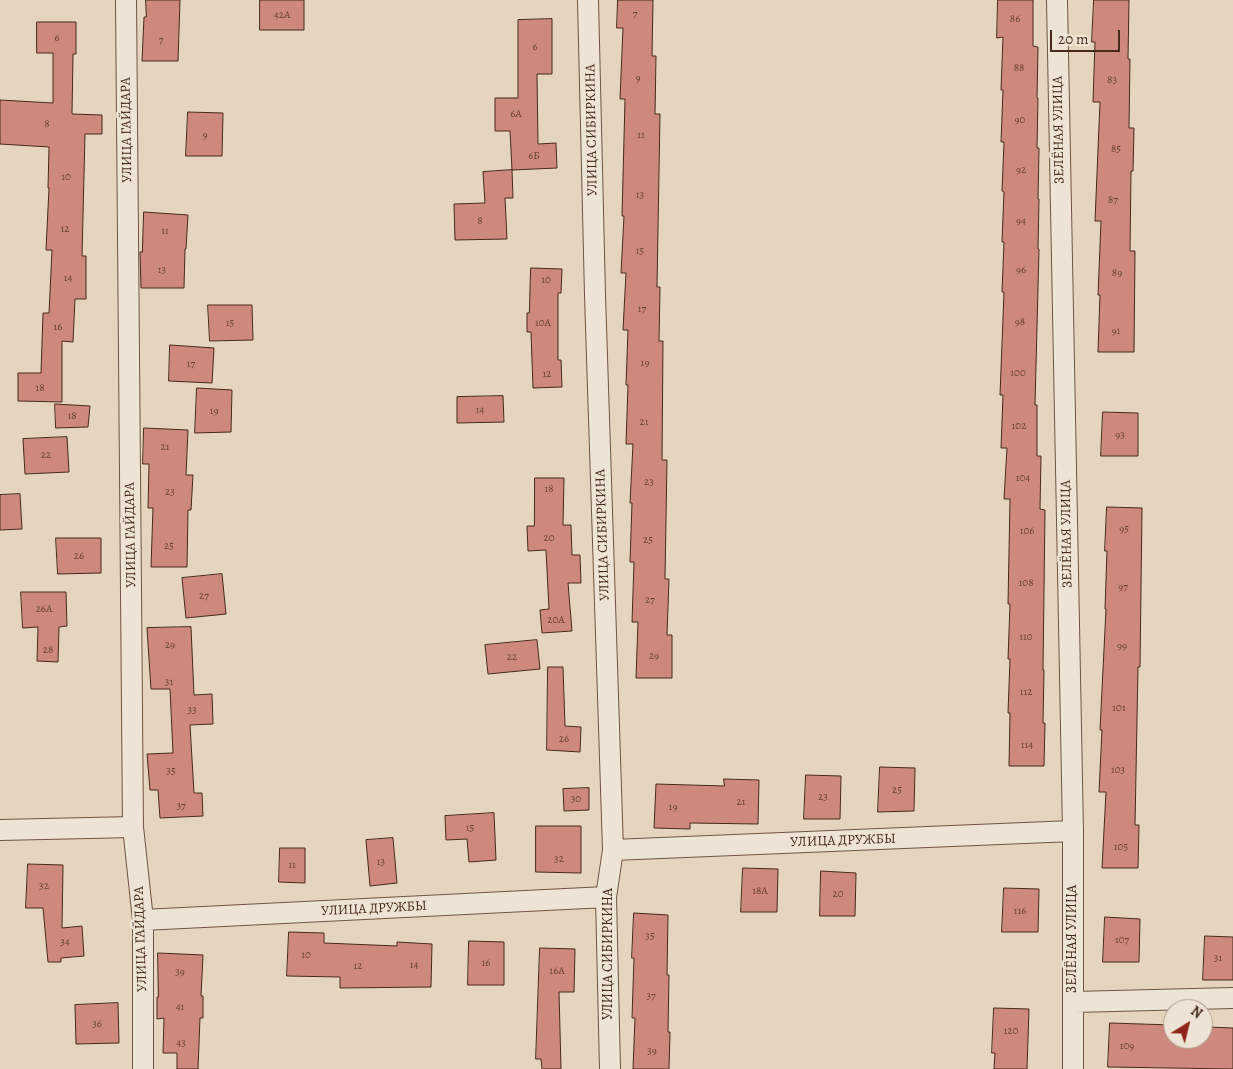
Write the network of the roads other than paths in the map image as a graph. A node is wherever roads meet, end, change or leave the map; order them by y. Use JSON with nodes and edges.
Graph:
{"nodes":[{"id":1,"x":126,"y":0,"type":"edge"},
{"id":2,"x":588,"y":0,"type":"edge"},
{"id":3,"x":1057,"y":0,"type":"edge"},
{"id":4,"x":133,"y":827,"type":"junction"},
{"id":5,"x":0,"y":830,"type":"edge"},
{"id":6,"x":1073,"y":831,"type":"junction"},
{"id":7,"x":613,"y":850,"type":"junction"},
{"id":8,"x":606,"y":897,"type":"junction"},
{"id":9,"x":143,"y":920,"type":"junction"},
{"id":10,"x":1233,"y":998,"type":"edge"},
{"id":11,"x":1074,"y":1002,"type":"junction"},
{"id":12,"x":143,"y":1069,"type":"edge"},
{"id":13,"x":610,"y":1069,"type":"edge"},
{"id":14,"x":1073,"y":1069,"type":"edge"}],
"edges":[{"from":1,"to":4,"type":"street","name":"УЛИЦА ГАЙДАРА"},
{"from":2,"to":7,"type":"street","name":"УЛИЦА СИБИРКИНА"},
{"from":3,"to":6,"type":"street","name":"ЗЕЛЁНАЯ УЛИЦА"},
{"from":4,"to":5,"type":"street"},
{"from":4,"to":9,"type":"street","name":"УЛИЦА ГАЙДАРА"},
{"from":6,"to":7,"type":"street","name":"УЛИЦА ДРУЖБЫ"},
{"from":6,"to":11,"type":"street","name":"ЗЕЛЁНАЯ УЛИЦА"},
{"from":7,"to":8,"type":"street","name":"УЛИЦА СИБИРКИНА"},
{"from":8,"to":9,"type":"street","name":"УЛИЦА ДРУЖБЫ"},
{"from":8,"to":13,"type":"street","name":"УЛИЦА СИБИРКИНА"},
{"from":9,"to":12,"type":"street","name":"УЛИЦА ГАЙДАРА"},
{"from":10,"to":11,"type":"street"},
{"from":11,"to":14,"type":"street","name":"ЗЕЛЁНАЯ УЛИЦА"}]}
